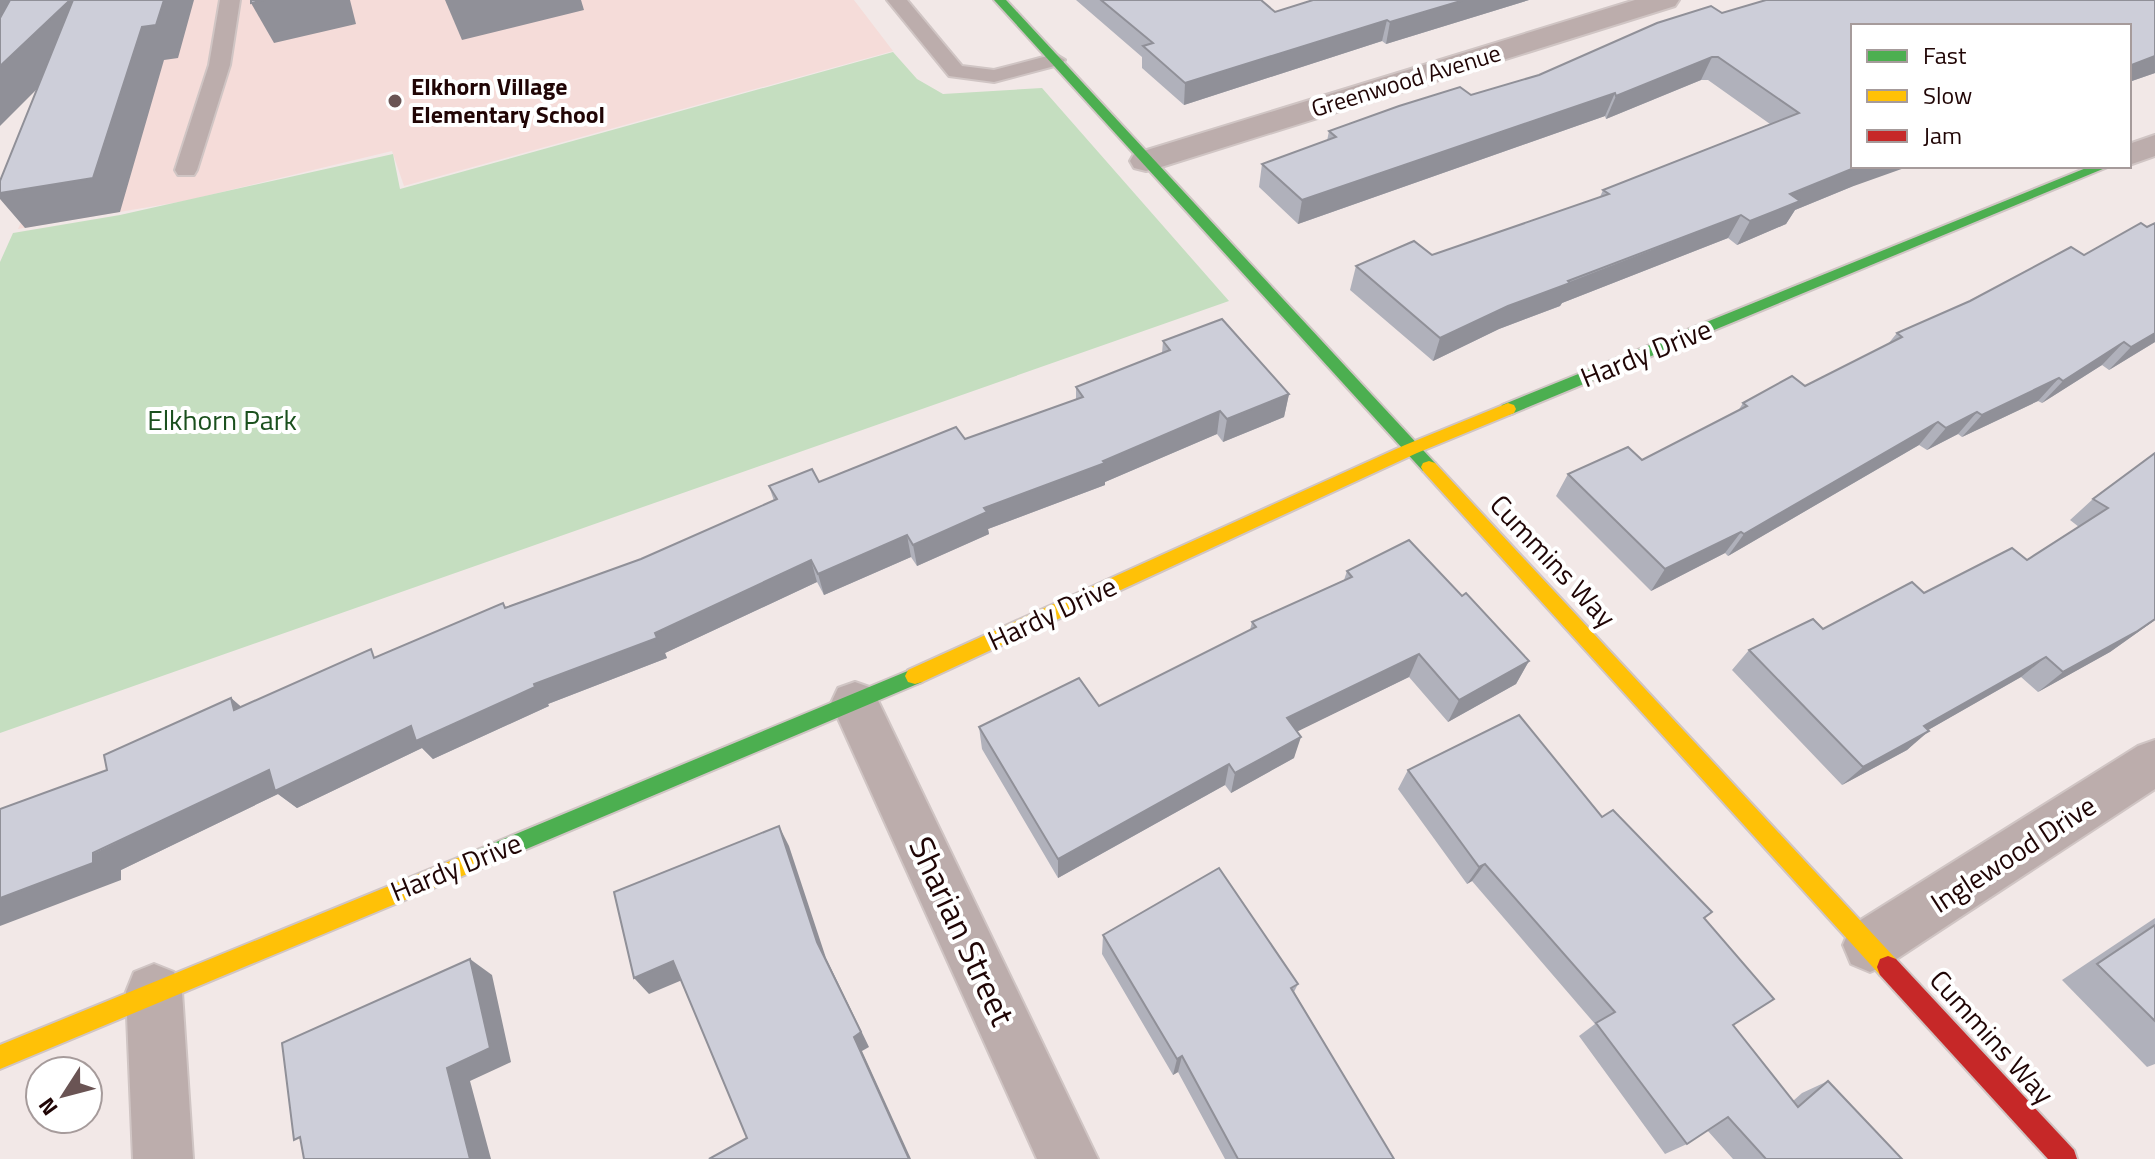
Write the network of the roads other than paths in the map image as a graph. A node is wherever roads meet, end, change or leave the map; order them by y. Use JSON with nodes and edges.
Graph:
{"nodes":[{"id":1,"x":230,"y":0,"type":"edge"},
{"id":2,"x":897,"y":0,"type":"edge"},
{"id":3,"x":1000,"y":0,"type":"edge"},
{"id":4,"x":1665,"y":0,"type":"edge"},
{"id":5,"x":1055,"y":60,"type":"junction"},
{"id":6,"x":2155,"y":145,"type":"edge"},
{"id":7,"x":2131,"y":154,"type":"edge"},
{"id":8,"x":1146,"y":161,"type":"junction"},
{"id":9,"x":2098,"y":168,"type":"edge"},
{"id":10,"x":186,"y":170,"type":"dead end"},
{"id":11,"x":1411,"y":449,"type":"junction"},
{"id":12,"x":855,"y":703,"type":"junction"},
{"id":13,"x":2155,"y":762,"type":"edge"},
{"id":14,"x":1870,"y":945,"type":"junction"},
{"id":15,"x":154,"y":992,"type":"junction"},
{"id":16,"x":0,"y":1057,"type":"edge"},
{"id":17,"x":163,"y":1159,"type":"edge"},
{"id":18,"x":1068,"y":1159,"type":"edge"},
{"id":19,"x":2065,"y":1159,"type":"edge"}],
"edges":[{"from":1,"to":10,"type":"lane"},
{"from":2,"to":5,"type":"lane"},
{"from":3,"to":5,"type":"street","name":"Cummins Way"},
{"from":4,"to":8,"type":"street","name":"Greenwood Avenue"},
{"from":5,"to":8,"type":"street","name":"Cummins Way"},
{"from":6,"to":7,"type":"street"},
{"from":8,"to":11,"type":"street","name":"Cummins Way"},
{"from":9,"to":11,"type":"street","name":"Hardy Drive"},
{"from":11,"to":12,"type":"street","name":"Hardy Drive"},
{"from":11,"to":14,"type":"street","name":"Cummins Way"},
{"from":12,"to":15,"type":"street","name":"Hardy Drive"},
{"from":12,"to":18,"type":"street","name":"Sharian Street"},
{"from":13,"to":14,"type":"street","name":"Inglewood Drive"},
{"from":14,"to":19,"type":"street","name":"Cummins Way"},
{"from":15,"to":16,"type":"street","name":"Hardy Drive"},
{"from":15,"to":17,"type":"street"}]}
